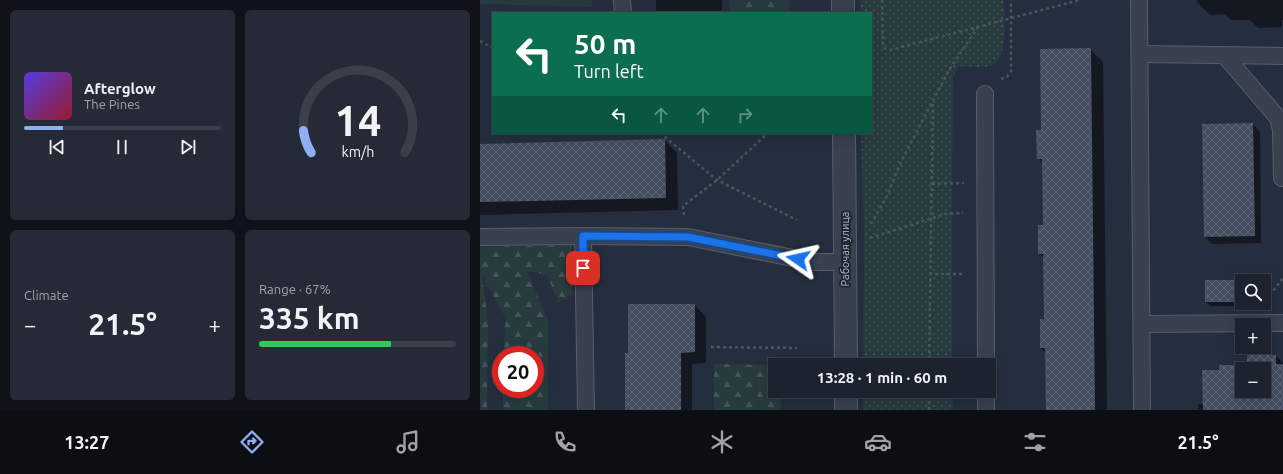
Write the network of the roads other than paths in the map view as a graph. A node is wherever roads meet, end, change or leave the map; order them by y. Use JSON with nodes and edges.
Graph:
{"nodes":[{"id":1,"x":622,"y":0,"type":"edge"},
{"id":2,"x":843,"y":0,"type":"edge"},
{"id":3,"x":1139,"y":0,"type":"edge"},
{"id":4,"x":623,"y":12,"type":"edge"},
{"id":5,"x":843,"y":12,"type":"edge"},
{"id":6,"x":1140,"y":54,"type":"junction"},
{"id":7,"x":1225,"y":56,"type":"junction"},
{"id":8,"x":1283,"y":56,"type":"edge"},
{"id":9,"x":985,"y":94,"type":"road end"},
{"id":10,"x":844,"y":134,"type":"edge"},
{"id":11,"x":1282,"y":178,"type":"dead end"},
{"id":12,"x":583,"y":236,"type":"junction"},
{"id":13,"x":480,"y":237,"type":"edge"},
{"id":14,"x":845,"y":262,"type":"junction"},
{"id":15,"x":1283,"y":323,"type":"edge"},
{"id":16,"x":1142,"y":324,"type":"junction"},
{"id":17,"x":846,"y":358,"type":"edge"},
{"id":18,"x":986,"y":358,"type":"edge"},
{"id":19,"x":846,"y":398,"type":"edge"},
{"id":20,"x":986,"y":398,"type":"edge"},
{"id":21,"x":586,"y":410,"type":"edge"},
{"id":22,"x":846,"y":410,"type":"edge"},
{"id":23,"x":986,"y":410,"type":"edge"},
{"id":24,"x":1142,"y":410,"type":"edge"}],
"edges":[{"from":1,"to":4,"type":"lane"},
{"from":2,"to":5,"type":"street"},
{"from":3,"to":6,"type":"lane"},
{"from":6,"to":7,"type":"lane"},
{"from":6,"to":16,"type":"lane"},
{"from":7,"to":8,"type":"lane"},
{"from":7,"to":11,"type":"lane"},
{"from":9,"to":18,"type":"lane"},
{"from":10,"to":14,"type":"street","name":"Рабочая улица"},
{"from":12,"to":13,"type":"lane"},
{"from":12,"to":14,"type":"lane"},
{"from":12,"to":21,"type":"lane"},
{"from":14,"to":17,"type":"street","name":"Рабочая улица"},
{"from":15,"to":16,"type":"lane"},
{"from":16,"to":24,"type":"lane"},
{"from":19,"to":22,"type":"street"},
{"from":20,"to":23,"type":"lane"}]}
